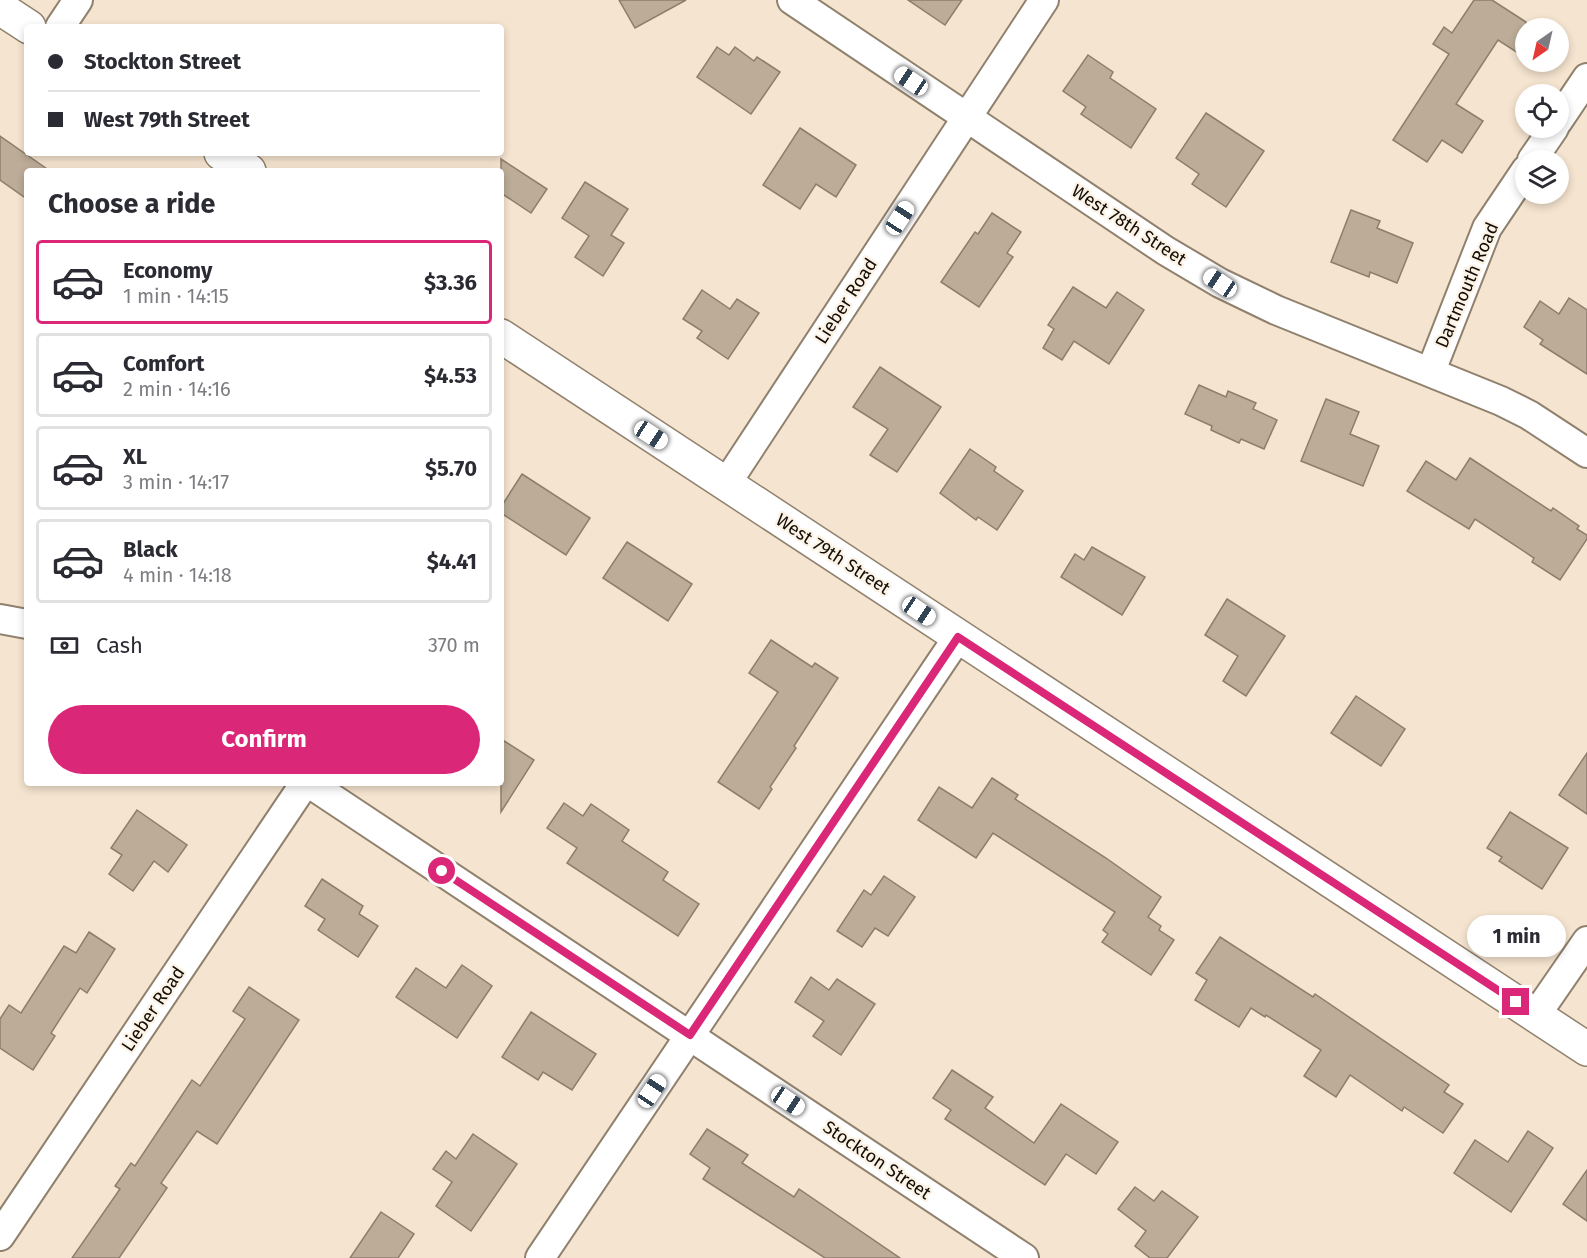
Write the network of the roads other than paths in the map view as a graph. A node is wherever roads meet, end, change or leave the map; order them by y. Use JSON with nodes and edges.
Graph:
{"nodes":[{"id":1,"x":78,"y":0,"type":"edge"},
{"id":2,"x":792,"y":0,"type":"edge"},
{"id":3,"x":1044,"y":0,"type":"edge"},
{"id":4,"x":0,"y":8,"type":"edge"},
{"id":5,"x":24,"y":24,"type":"edge"},
{"id":6,"x":62,"y":24,"type":"edge"},
{"id":7,"x":1587,"y":78,"type":"edge"},
{"id":8,"x":1569,"y":105,"type":"edge"},
{"id":9,"x":966,"y":118,"type":"junction"},
{"id":10,"x":226,"y":156,"type":"edge"},
{"id":11,"x":244,"y":168,"type":"edge"},
{"id":12,"x":1515,"y":186,"type":"edge"},
{"id":13,"x":504,"y":338,"type":"edge"},
{"id":14,"x":1431,"y":371,"type":"junction"},
{"id":15,"x":1587,"y":453,"type":"edge"},
{"id":16,"x":726,"y":484,"type":"junction"},
{"id":17,"x":0,"y":619,"type":"edge"},
{"id":18,"x":24,"y":623,"type":"edge"},
{"id":19,"x":958,"y":637,"type":"junction"},
{"id":20,"x":305,"y":786,"type":"edge"},
{"id":21,"x":312,"y":786,"type":"edge"},
{"id":22,"x":1587,"y":941,"type":"edge"},
{"id":23,"x":1536,"y":1015,"type":"junction"},
{"id":24,"x":690,"y":1035,"type":"junction"},
{"id":25,"x":1587,"y":1049,"type":"edge"},
{"id":26,"x":0,"y":1236,"type":"edge"},
{"id":27,"x":540,"y":1258,"type":"edge"},
{"id":28,"x":1024,"y":1258,"type":"edge"}],
"edges":[{"from":1,"to":6,"type":"street"},
{"from":2,"to":9,"type":"street","name":"West 78th Street"},
{"from":3,"to":9,"type":"street","name":"Lieber Road"},
{"from":4,"to":5,"type":"main road"},
{"from":7,"to":8,"type":"street"},
{"from":9,"to":14,"type":"street","name":"West 78th Street"},
{"from":9,"to":16,"type":"street","name":"Lieber Road"},
{"from":10,"to":11,"type":"main road"},
{"from":12,"to":14,"type":"street","name":"Dartmouth Road"},
{"from":13,"to":16,"type":"main road","name":"West 79th Street"},
{"from":14,"to":15,"type":"street","name":"West 78th Street"},
{"from":16,"to":19,"type":"main road","name":"West 79th Street"},
{"from":17,"to":18,"type":"street"},
{"from":19,"to":23,"type":"main road","name":"West 79th Street"},
{"from":19,"to":24,"type":"street"},
{"from":20,"to":26,"type":"street","name":"Lieber Road"},
{"from":21,"to":24,"type":"street","name":"Stockton Street"},
{"from":22,"to":23,"type":"street"},
{"from":23,"to":25,"type":"main road","name":"West 79th Street"},
{"from":24,"to":27,"type":"street"},
{"from":24,"to":28,"type":"street","name":"Stockton Street"}]}
